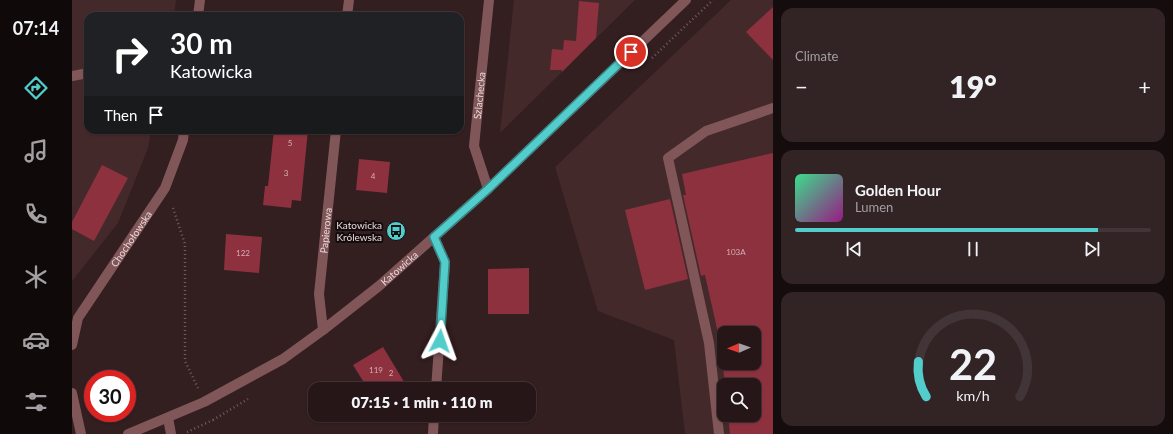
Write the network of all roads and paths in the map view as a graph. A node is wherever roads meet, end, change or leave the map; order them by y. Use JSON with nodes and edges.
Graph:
{"nodes":[{"id":1,"x":200,"y":0,"type":"edge"},
{"id":2,"x":349,"y":0,"type":"edge"},
{"id":3,"x":489,"y":0,"type":"edge"},
{"id":4,"x":686,"y":0,"type":"edge"},
{"id":5,"x":198,"y":12,"type":"edge"},
{"id":6,"x":348,"y":12,"type":"edge"},
{"id":7,"x":84,"y":74,"type":"edge"},
{"id":8,"x":72,"y":76,"type":"edge"},
{"id":9,"x":773,"y":108,"type":"edge"},
{"id":10,"x":184,"y":134,"type":"edge"},
{"id":11,"x":336,"y":134,"type":"edge"},
{"id":12,"x":165,"y":188,"type":"junction"},
{"id":13,"x":488,"y":189,"type":"junction"},
{"id":14,"x":434,"y":237,"type":"junction"},
{"id":15,"x":323,"y":330,"type":"junction"},
{"id":16,"x":72,"y":342,"type":"edge"},
{"id":17,"x":436,"y":382,"type":"edge"},
{"id":18,"x":72,"y":393,"type":"edge"},
{"id":19,"x":204,"y":402,"type":"junction"},
{"id":20,"x":168,"y":418,"type":"junction"},
{"id":21,"x":434,"y":422,"type":"edge"},
{"id":22,"x":81,"y":434,"type":"edge"},
{"id":23,"x":128,"y":434,"type":"edge"},
{"id":24,"x":171,"y":434,"type":"edge"},
{"id":25,"x":183,"y":434,"type":"edge"},
{"id":26,"x":433,"y":434,"type":"edge"},
{"id":27,"x":719,"y":434,"type":"edge"}],
"edges":[{"from":1,"to":5,"type":"street"},
{"from":2,"to":6,"type":"street"},
{"from":3,"to":13,"type":"street","name":"Szlachecka"},
{"from":4,"to":13,"type":"street","name":"Katowicka"},
{"from":7,"to":8,"type":"street"},
{"from":9,"to":27,"type":"street"},
{"from":10,"to":12,"type":"street","name":"Chochołowska"},
{"from":11,"to":15,"type":"street","name":"Papierowa"},
{"from":12,"to":16,"type":"street","name":"Chochołowska"},
{"from":12,"to":19,"type":"path"},
{"from":13,"to":14,"type":"street","name":"Katowicka"},
{"from":14,"to":15,"type":"street","name":"Katowicka"},
{"from":14,"to":17,"type":"street"},
{"from":15,"to":19,"type":"street","name":"Katowicka"},
{"from":18,"to":22,"type":"street"},
{"from":19,"to":20,"type":"street","name":"Katowicka"},
{"from":19,"to":25,"type":"path"},
{"from":20,"to":23,"type":"street","name":"Katowicka"},
{"from":20,"to":24,"type":"street"},
{"from":21,"to":26,"type":"street"}]}
